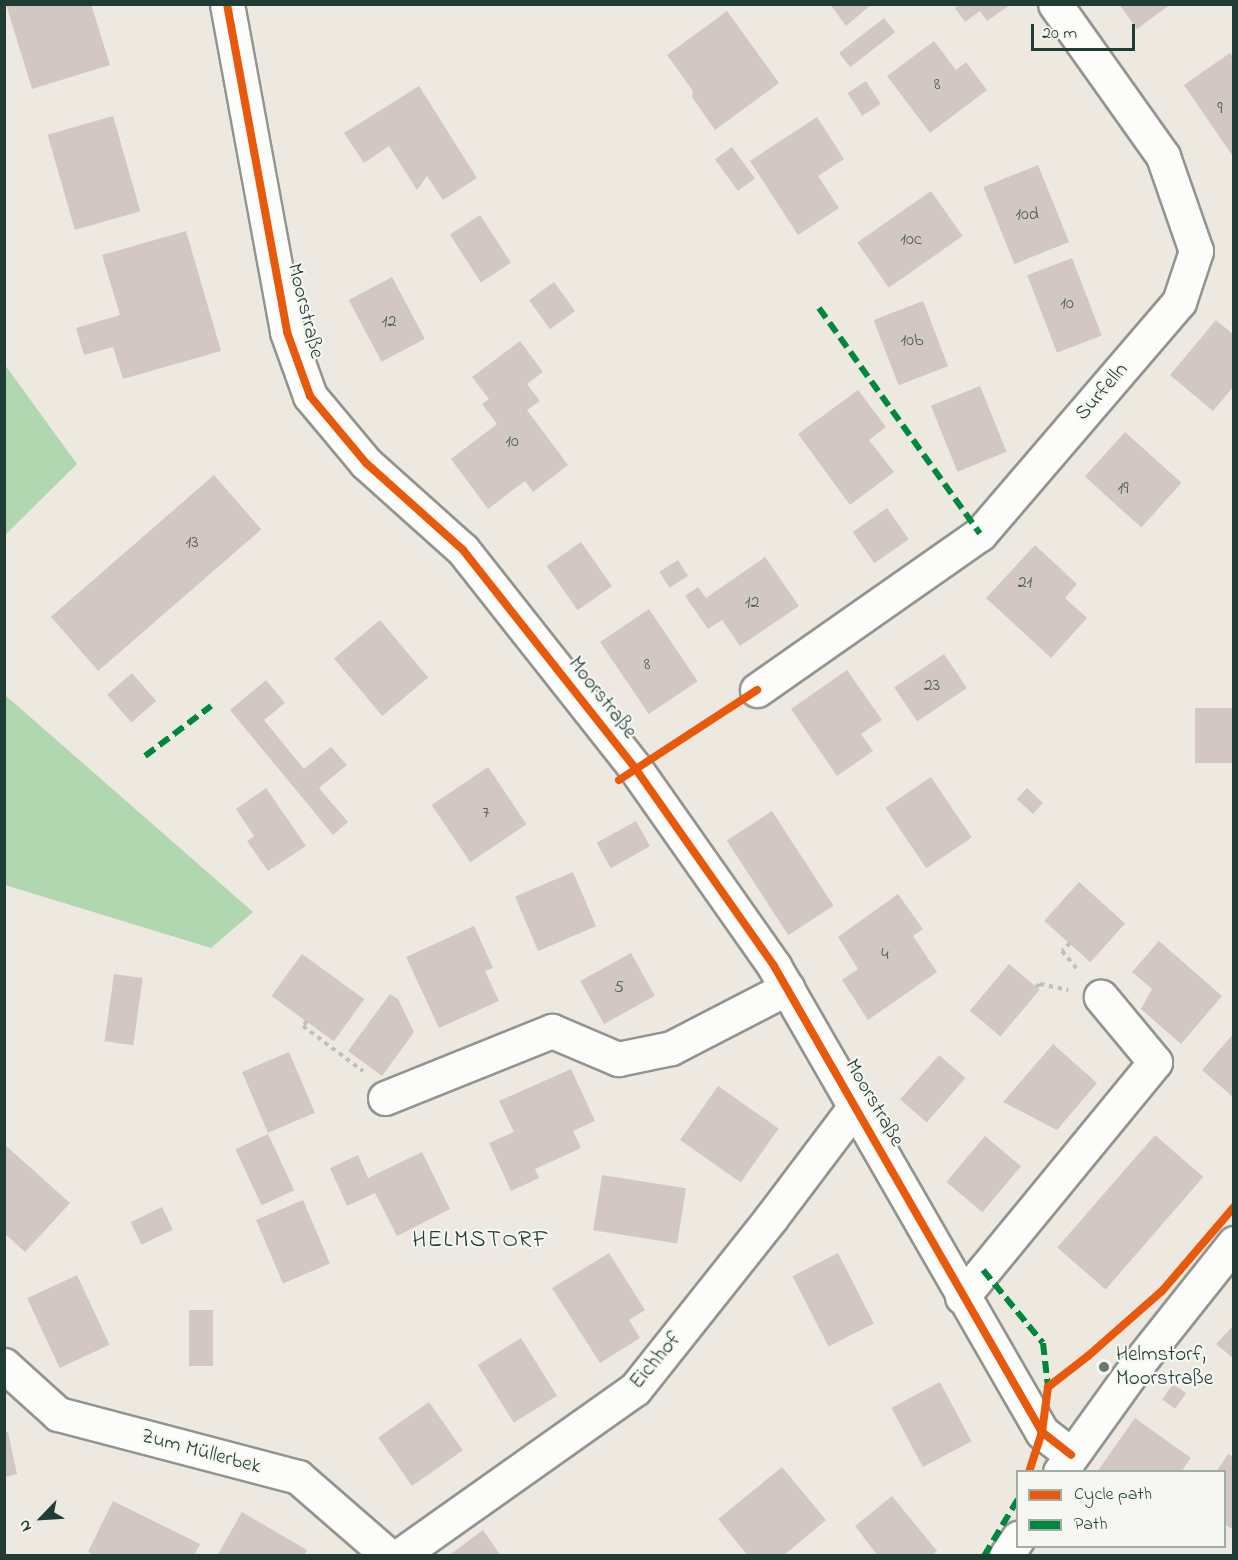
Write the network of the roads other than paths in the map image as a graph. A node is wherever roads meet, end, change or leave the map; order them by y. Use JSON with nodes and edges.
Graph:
{"nodes":[{"id":1,"x":227,"y":4,"type":"edge"},
{"id":2,"x":1055,"y":4,"type":"edge"},
{"id":3,"x":757,"y":690,"type":"dead end"},
{"id":4,"x":786,"y":987,"type":"junction"},
{"id":5,"x":1101,"y":997,"type":"dead end"},
{"id":6,"x":385,"y":1098,"type":"dead end"},
{"id":7,"x":856,"y":1105,"type":"junction"},
{"id":8,"x":1233,"y":1242,"type":"edge"},
{"id":9,"x":962,"y":1297,"type":"junction"},
{"id":10,"x":4,"y":1365,"type":"edge"},
{"id":11,"x":1066,"y":1463,"type":"edge"},
{"id":12,"x":1016,"y":1540,"type":"edge"},
{"id":13,"x":389,"y":1556,"type":"edge"},
{"id":14,"x":399,"y":1556,"type":"edge"},
{"id":15,"x":1006,"y":1556,"type":"edge"}],
"edges":[{"from":1,"to":4,"type":"street","name":"Moorstraße"},
{"from":2,"to":3,"type":"street","name":"Surfelln"},
{"from":4,"to":6,"type":"street"},
{"from":4,"to":7,"type":"street","name":"Moorstraße"},
{"from":5,"to":9,"type":"street"},
{"from":7,"to":9,"type":"street","name":"Moorstraße"},
{"from":7,"to":14,"type":"street","name":"Eichhof"},
{"from":8,"to":11,"type":"street"},
{"from":9,"to":11,"type":"street","name":"Moorstraße"},
{"from":10,"to":13,"type":"street","name":"Zum Müllerbek"},
{"from":12,"to":15,"type":"street"}]}
